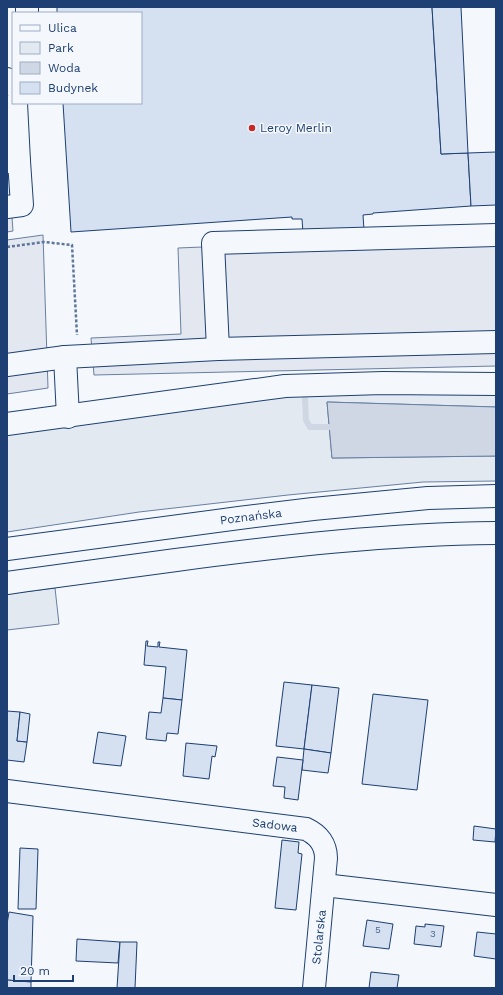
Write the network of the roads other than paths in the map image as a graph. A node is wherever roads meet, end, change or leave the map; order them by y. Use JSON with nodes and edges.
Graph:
{"nodes":[{"id":1,"x":13,"y":111,"type":"edge"},
{"id":2,"x":7,"y":207,"type":"edge"},
{"id":3,"x":496,"y":235,"type":"edge"},
{"id":4,"x":496,"y":342,"type":"edge"},
{"id":5,"x":218,"y":349,"type":"junction"},
{"id":6,"x":72,"y":357,"type":"junction"},
{"id":7,"x":7,"y":365,"type":"edge"},
{"id":8,"x":496,"y":384,"type":"edge"},
{"id":9,"x":68,"y":417,"type":"junction"},
{"id":10,"x":7,"y":424,"type":"edge"},
{"id":11,"x":496,"y":496,"type":"edge"},
{"id":12,"x":496,"y":533,"type":"edge"},
{"id":13,"x":7,"y":549,"type":"edge"},
{"id":14,"x":7,"y":583,"type":"edge"},
{"id":15,"x":7,"y":791,"type":"edge"},
{"id":16,"x":324,"y":885,"type":"junction"},
{"id":17,"x":496,"y":905,"type":"edge"},
{"id":18,"x":314,"y":988,"type":"edge"}],
"edges":[{"from":1,"to":2,"type":"street"},
{"from":3,"to":5,"type":"street"},
{"from":4,"to":5,"type":"street"},
{"from":5,"to":6,"type":"street"},
{"from":6,"to":7,"type":"street"},
{"from":6,"to":9,"type":"street"},
{"from":8,"to":9,"type":"street"},
{"from":9,"to":10,"type":"street"},
{"from":11,"to":13,"type":"street","name":"Poznańska"},
{"from":12,"to":14,"type":"street"},
{"from":15,"to":16,"type":"street","name":"Sadowa"},
{"from":16,"to":17,"type":"street"},
{"from":16,"to":18,"type":"street","name":"Stolarska"}]}
